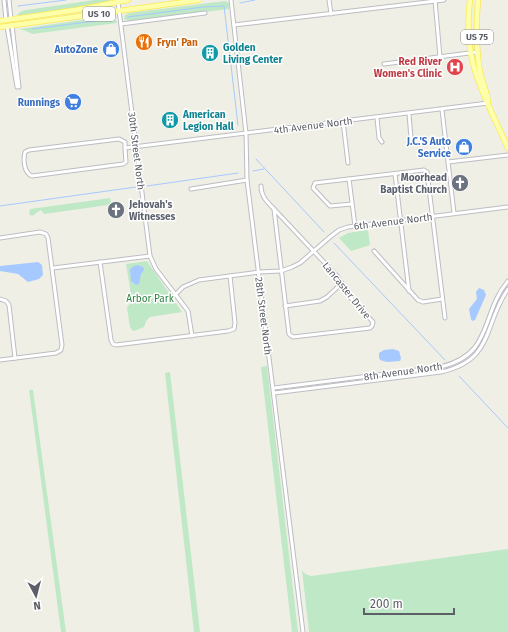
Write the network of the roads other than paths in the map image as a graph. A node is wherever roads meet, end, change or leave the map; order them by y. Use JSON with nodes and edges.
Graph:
{"nodes":[{"id":1,"x":4,"y":0,"type":"edge"},
{"id":2,"x":9,"y":0,"type":"edge"},
{"id":3,"x":128,"y":0,"type":"edge"},
{"id":4,"x":199,"y":0,"type":"edge"},
{"id":5,"x":231,"y":0,"type":"edge"},
{"id":6,"x":329,"y":0,"type":"edge"},
{"id":7,"x":444,"y":0,"type":"edge"},
{"id":8,"x":470,"y":0,"type":"edge"},
{"id":9,"x":478,"y":0,"type":"edge"},
{"id":10,"x":118,"y":1,"type":"edge"},
{"id":11,"x":435,"y":1,"type":"edge"},
{"id":12,"x":119,"y":12,"type":"junction"},
{"id":13,"x":205,"y":13,"type":"dead end"},
{"id":14,"x":331,"y":14,"type":"junction"},
{"id":15,"x":0,"y":22,"type":"edge"},
{"id":16,"x":9,"y":23,"type":"junction"},
{"id":17,"x":121,"y":24,"type":"junction"},
{"id":18,"x":234,"y":25,"type":"junction"},
{"id":19,"x":0,"y":27,"type":"edge"},
{"id":20,"x":477,"y":52,"type":"junction"},
{"id":21,"x":470,"y":53,"type":"junction"},
{"id":22,"x":440,"y":57,"type":"junction"},
{"id":23,"x":384,"y":64,"type":"dead end"},
{"id":24,"x":18,"y":87,"type":"dead end"},
{"id":25,"x":488,"y":104,"type":"junction"},
{"id":26,"x":442,"y":110,"type":"junction"},
{"id":27,"x":409,"y":114,"type":"junction"},
{"id":28,"x":377,"y":118,"type":"junction"},
{"id":29,"x":343,"y":121,"type":"junction"},
{"id":30,"x":246,"y":133,"type":"junction"},
{"id":31,"x":411,"y":138,"type":"dead end"},
{"id":32,"x":382,"y":142,"type":"dead end"},
{"id":33,"x":137,"y":147,"type":"junction"},
{"id":34,"x":126,"y":148,"type":"junction"},
{"id":35,"x":508,"y":148,"type":"edge"},
{"id":36,"x":508,"y":155,"type":"edge"},
{"id":37,"x":448,"y":162,"type":"junction"},
{"id":38,"x":348,"y":163,"type":"dead end"},
{"id":39,"x":395,"y":174,"type":"junction"},
{"id":40,"x":349,"y":179,"type":"junction"},
{"id":41,"x":247,"y":180,"type":"junction"},
{"id":42,"x":262,"y":186,"type":"dead end"},
{"id":43,"x":191,"y":189,"type":"dead end"},
{"id":44,"x":352,"y":204,"type":"junction"},
{"id":45,"x":508,"y":207,"type":"edge"},
{"id":46,"x":274,"y":209,"type":"junction"},
{"id":47,"x":454,"y":213,"type":"junction"},
{"id":48,"x":432,"y":216,"type":"junction"},
{"id":49,"x":401,"y":220,"type":"junction"},
{"id":50,"x":354,"y":226,"type":"junction"},
{"id":51,"x":0,"y":238,"type":"edge"},
{"id":52,"x":314,"y":251,"type":"junction"},
{"id":53,"x":374,"y":251,"type":"dead end"},
{"id":54,"x":150,"y":256,"type":"junction"},
{"id":55,"x":100,"y":262,"type":"junction"},
{"id":56,"x":53,"y":268,"type":"junction"},
{"id":57,"x":281,"y":271,"type":"junction"},
{"id":58,"x":259,"y":272,"type":"junction"},
{"id":59,"x":230,"y":276,"type":"junction"},
{"id":60,"x":508,"y":281,"type":"edge"},
{"id":61,"x":342,"y":283,"type":"junction"},
{"id":62,"x":508,"y":288,"type":"edge"},
{"id":63,"x":409,"y":290,"type":"junction"},
{"id":64,"x":176,"y":294,"type":"junction"},
{"id":65,"x":0,"y":299,"type":"edge"},
{"id":66,"x":442,"y":299,"type":"junction"},
{"id":67,"x":285,"y":306,"type":"junction"},
{"id":68,"x":445,"y":318,"type":"dead end"},
{"id":69,"x":192,"y":336,"type":"junction"},
{"id":70,"x":466,"y":357,"type":"junction"},
{"id":71,"x":15,"y":358,"type":"junction"},
{"id":72,"x":0,"y":360,"type":"edge"},
{"id":73,"x":470,"y":362,"type":"junction"},
{"id":74,"x":274,"y":388,"type":"junction"},
{"id":75,"x":274,"y":393,"type":"junction"},
{"id":76,"x":303,"y":632,"type":"edge"}],
"edges":[{"from":1,"to":16,"type":"street"},
{"from":2,"to":16,"type":"street"},
{"from":3,"to":10,"type":"main road","number":"US 10"},
{"from":4,"to":12,"type":"main road","number":"US 10"},
{"from":5,"to":18,"type":"street","name":"28th Street North"},
{"from":6,"to":14,"type":"street"},
{"from":7,"to":11,"type":"street"},
{"from":8,"to":21,"type":"main road","number":"US 75"},
{"from":9,"to":20,"type":"main road","number":"US 75"},
{"from":10,"to":12,"type":"street","name":"30th Street North"},
{"from":10,"to":16,"type":"main road","number":"US 10"},
{"from":11,"to":14,"type":"street"},
{"from":11,"to":22,"type":"street"},
{"from":12,"to":16,"type":"main road","number":"US 10"},
{"from":12,"to":17,"type":"street","name":"30th Street North"},
{"from":13,"to":17,"type":"street"},
{"from":14,"to":18,"type":"street"},
{"from":15,"to":16,"type":"main road","number":"US 10"},
{"from":16,"to":19,"type":"main road","number":"US 10"},
{"from":16,"to":24,"type":"street"},
{"from":17,"to":33,"type":"street","name":"30th Street North"},
{"from":18,"to":30,"type":"street","name":"28th Street North"},
{"from":20,"to":21,"type":"street"},
{"from":20,"to":25,"type":"main road","number":"US 75"},
{"from":21,"to":22,"type":"street"},
{"from":21,"to":25,"type":"main road","number":"US 75"},
{"from":22,"to":23,"type":"street"},
{"from":25,"to":26,"type":"street","name":"4th Avenue North"},
{"from":25,"to":35,"type":"main road","number":"US 75"},
{"from":26,"to":27,"type":"street","name":"4th Avenue North"},
{"from":26,"to":37,"type":"street"},
{"from":27,"to":28,"type":"street","name":"4th Avenue North"},
{"from":27,"to":31,"type":"street"},
{"from":28,"to":29,"type":"street","name":"4th Avenue North"},
{"from":28,"to":32,"type":"street"},
{"from":29,"to":30,"type":"street","name":"4th Avenue North"},
{"from":29,"to":38,"type":"street"},
{"from":30,"to":33,"type":"street","name":"4th Avenue North"},
{"from":30,"to":41,"type":"street","name":"28th Street North"},
{"from":33,"to":34,"type":"street","name":"4th Avenue North"},
{"from":33,"to":54,"type":"street","name":"30th Street North"},
{"from":34,"to":34,"type":"street"},
{"from":36,"to":37,"type":"street"},
{"from":37,"to":47,"type":"street"},
{"from":39,"to":40,"type":"street"},
{"from":39,"to":48,"type":"street"},
{"from":39,"to":49,"type":"street"},
{"from":40,"to":44,"type":"street"},
{"from":40,"to":44,"type":"street"},
{"from":41,"to":43,"type":"street"},
{"from":41,"to":58,"type":"street","name":"28th Street North"},
{"from":42,"to":46,"type":"street","name":"Lancaster Drive"},
{"from":44,"to":50,"type":"street"},
{"from":45,"to":47,"type":"street","name":"6th Avenue North"},
{"from":46,"to":52,"type":"street","name":"Lancaster Drive"},
{"from":46,"to":57,"type":"street","name":"Lancaster Drive"},
{"from":47,"to":48,"type":"street","name":"6th Avenue North"},
{"from":48,"to":49,"type":"street","name":"6th Avenue North"},
{"from":48,"to":66,"type":"street"},
{"from":49,"to":50,"type":"street","name":"6th Avenue North"},
{"from":49,"to":63,"type":"street"},
{"from":50,"to":52,"type":"street","name":"6th Avenue North"},
{"from":51,"to":56,"type":"street"},
{"from":52,"to":57,"type":"street","name":"6th Avenue North"},
{"from":52,"to":61,"type":"street","name":"Lancaster Drive"},
{"from":53,"to":63,"type":"street"},
{"from":54,"to":55,"type":"street"},
{"from":54,"to":64,"type":"street","name":"30th Street North"},
{"from":55,"to":56,"type":"street"},
{"from":55,"to":69,"type":"street"},
{"from":56,"to":71,"type":"street"},
{"from":57,"to":58,"type":"street","name":"6th Avenue North"},
{"from":57,"to":67,"type":"street","name":"Lancaster Drive"},
{"from":58,"to":59,"type":"street","name":"6th Avenue North"},
{"from":58,"to":74,"type":"street","name":"28th Street North"},
{"from":59,"to":64,"type":"street","name":"6th Avenue North"},
{"from":59,"to":69,"type":"street"},
{"from":60,"to":70,"type":"street","name":"8th Avenue North"},
{"from":61,"to":67,"type":"street"},
{"from":61,"to":67,"type":"street","name":"Lancaster Drive"},
{"from":62,"to":73,"type":"street","name":"8th Avenue North"},
{"from":63,"to":66,"type":"street"},
{"from":64,"to":69,"type":"street","name":"30th Street North"},
{"from":65,"to":71,"type":"street"},
{"from":66,"to":68,"type":"street"},
{"from":70,"to":73,"type":"street"},
{"from":70,"to":74,"type":"street","name":"8th Avenue North"},
{"from":71,"to":72,"type":"street"},
{"from":73,"to":75,"type":"street","name":"8th Avenue North"},
{"from":74,"to":75,"type":"street","name":"28th Street North"},
{"from":75,"to":76,"type":"street","name":"28th Street North"}]}
